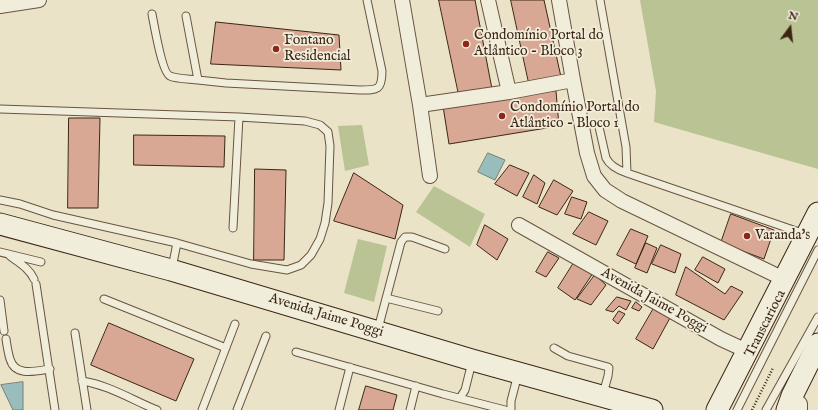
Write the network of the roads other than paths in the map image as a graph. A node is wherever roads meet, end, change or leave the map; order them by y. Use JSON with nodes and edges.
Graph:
{"nodes":[{"id":1,"x":36,"y":0,"type":"edge"},
{"id":2,"x":367,"y":0,"type":"edge"},
{"id":3,"x":402,"y":0,"type":"edge"},
{"id":4,"x":488,"y":0,"type":"edge"},
{"id":5,"x":559,"y":0,"type":"edge"},
{"id":6,"x":600,"y":0,"type":"edge"},
{"id":7,"x":0,"y":6,"type":"edge"},
{"id":8,"x":152,"y":14,"type":"dead end"},
{"id":9,"x":186,"y":16,"type":"dead end"},
{"id":10,"x":198,"y":80,"type":"junction"},
{"id":11,"x":572,"y":80,"type":"junction"},
{"id":12,"x":509,"y":92,"type":"junction"},
{"id":13,"x":420,"y":105,"type":"junction"},
{"id":14,"x":0,"y":109,"type":"edge"},
{"id":15,"x":239,"y":116,"type":"junction"},
{"id":16,"x":599,"y":126,"type":"dead end"},
{"id":17,"x":627,"y":173,"type":"junction"},
{"id":18,"x":430,"y":176,"type":"dead end"},
{"id":19,"x":0,"y":200,"type":"edge"},
{"id":20,"x":818,"y":213,"type":"edge"},
{"id":21,"x":0,"y":224,"type":"edge"},
{"id":22,"x":519,"y":225,"type":"dead end"},
{"id":23,"x":233,"y":228,"type":"dead end"},
{"id":24,"x":812,"y":242,"type":"edge"},
{"id":25,"x":178,"y":243,"type":"junction"},
{"id":26,"x":446,"y":249,"type":"dead end"},
{"id":27,"x":4,"y":253,"type":"edge"},
{"id":28,"x":41,"y":262,"type":"dead end"},
{"id":29,"x":171,"y":270,"type":"junction"},
{"id":30,"x":784,"y":279,"type":"junction"},
{"id":31,"x":386,"y":298,"type":"junction"},
{"id":32,"x":104,"y":299,"type":"dead end"},
{"id":33,"x":0,"y":300,"type":"edge"},
{"id":34,"x":438,"y":311,"type":"dead end"},
{"id":35,"x":818,"y":317,"type":"edge"},
{"id":36,"x":235,"y":324,"type":"dead end"},
{"id":37,"x":2,"y":330,"type":"edge"},
{"id":38,"x":377,"y":331,"type":"junction"},
{"id":39,"x":75,"y":333,"type":"dead end"},
{"id":40,"x":266,"y":336,"type":"dead end"},
{"id":41,"x":6,"y":339,"type":"junction"},
{"id":42,"x":818,"y":344,"type":"edge"},
{"id":43,"x":0,"y":347,"type":"edge"},
{"id":44,"x":226,"y":348,"type":"junction"},
{"id":45,"x":554,"y":348,"type":"dead end"},
{"id":46,"x":748,"y":351,"type":"junction"},
{"id":47,"x":296,"y":352,"type":"dead end"},
{"id":48,"x":472,"y":360,"type":"junction"},
{"id":49,"x":350,"y":367,"type":"junction"},
{"id":50,"x":50,"y":369,"type":"junction"},
{"id":51,"x":519,"y":372,"type":"junction"},
{"id":52,"x":82,"y":382,"type":"junction"},
{"id":53,"x":416,"y":386,"type":"junction"},
{"id":54,"x":602,"y":396,"type":"junction"},
{"id":55,"x":460,"y":398,"type":"junction"},
{"id":56,"x":793,"y":405,"type":"edge"},
{"id":57,"x":485,"y":407,"type":"edge"},
{"id":58,"x":55,"y":410,"type":"edge"},
{"id":59,"x":87,"y":410,"type":"edge"},
{"id":60,"x":157,"y":410,"type":"edge"},
{"id":61,"x":202,"y":410,"type":"edge"},
{"id":62,"x":237,"y":410,"type":"edge"},
{"id":63,"x":339,"y":410,"type":"edge"},
{"id":64,"x":410,"y":410,"type":"edge"},
{"id":65,"x":505,"y":410,"type":"edge"},
{"id":66,"x":511,"y":410,"type":"edge"},
{"id":67,"x":652,"y":410,"type":"edge"},
{"id":68,"x":717,"y":410,"type":"edge"},
{"id":69,"x":737,"y":410,"type":"edge"},
{"id":70,"x":766,"y":410,"type":"edge"}],
"edges":[{"from":1,"to":7,"type":"street"},
{"from":2,"to":10,"type":"lane"},
{"from":3,"to":13,"type":"street"},
{"from":4,"to":12,"type":"street"},
{"from":5,"to":11,"type":"street"},
{"from":6,"to":17,"type":"lane"},
{"from":8,"to":10,"type":"lane"},
{"from":9,"to":10,"type":"lane"},
{"from":11,"to":12,"type":"street"},
{"from":11,"to":30,"type":"street"},
{"from":12,"to":13,"type":"street"},
{"from":13,"to":18,"type":"street"},
{"from":14,"to":15,"type":"lane"},
{"from":15,"to":23,"type":"lane"},
{"from":15,"to":25,"type":"lane"},
{"from":16,"to":17,"type":"lane"},
{"from":17,"to":24,"type":"lane"},
{"from":19,"to":25,"type":"lane"},
{"from":20,"to":24,"type":"street"},
{"from":21,"to":29,"type":"street","name":"Avenida Jaime Poggi"},
{"from":22,"to":46,"type":"street","name":"Avenida Jaime Poggi"},
{"from":24,"to":30,"type":"street"},
{"from":24,"to":69,"type":"lane","name":"Transcarioca"},
{"from":25,"to":29,"type":"lane"},
{"from":26,"to":31,"type":"lane"},
{"from":27,"to":28,"type":"lane"},
{"from":27,"to":50,"type":"lane"},
{"from":29,"to":38,"type":"street","name":"Avenida Jaime Poggi"},
{"from":30,"to":46,"type":"street"},
{"from":31,"to":34,"type":"lane"},
{"from":31,"to":38,"type":"lane"},
{"from":32,"to":44,"type":"lane"},
{"from":33,"to":37,"type":"lane"},
{"from":35,"to":70,"type":"lane"},
{"from":36,"to":44,"type":"lane"},
{"from":37,"to":41,"type":"lane"},
{"from":38,"to":48,"type":"street","name":"Avenida Jaime Poggi"},
{"from":39,"to":52,"type":"lane"},
{"from":40,"to":62,"type":"lane"},
{"from":41,"to":43,"type":"lane"},
{"from":41,"to":50,"type":"lane"},
{"from":42,"to":56,"type":"street"},
{"from":44,"to":61,"type":"lane"},
{"from":45,"to":54,"type":"lane"},
{"from":46,"to":68,"type":"street"},
{"from":47,"to":49,"type":"lane"},
{"from":48,"to":51,"type":"street","name":"Avenida Jaime Poggi"},
{"from":48,"to":55,"type":"lane"},
{"from":49,"to":53,"type":"lane"},
{"from":49,"to":63,"type":"lane"},
{"from":50,"to":58,"type":"lane"},
{"from":51,"to":54,"type":"street","name":"Avenida Jaime Poggi"},
{"from":51,"to":66,"type":"lane"},
{"from":52,"to":59,"type":"lane"},
{"from":52,"to":60,"type":"lane"},
{"from":53,"to":55,"type":"lane"},
{"from":53,"to":64,"type":"lane"},
{"from":54,"to":67,"type":"street","name":"Avenida Jaime Poggi"},
{"from":55,"to":57,"type":"lane"},
{"from":57,"to":65,"type":"lane"}]}
